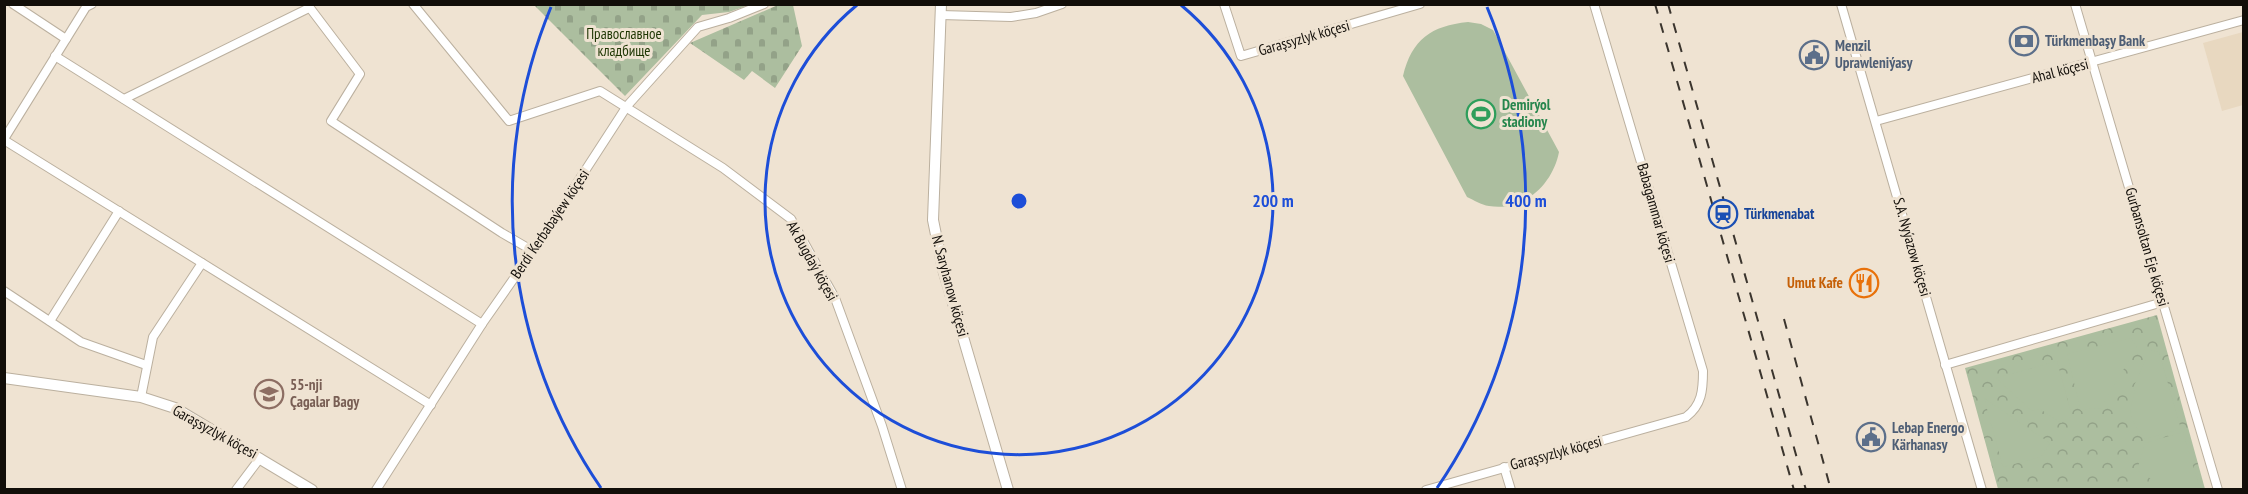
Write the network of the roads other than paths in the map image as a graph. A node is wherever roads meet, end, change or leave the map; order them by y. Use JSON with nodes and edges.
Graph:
{"nodes":[{"id":1,"x":13,"y":4,"type":"edge"},
{"id":2,"x":413,"y":4,"type":"edge"},
{"id":3,"x":764,"y":4,"type":"edge"},
{"id":4,"x":1062,"y":4,"type":"edge"},
{"id":5,"x":1224,"y":4,"type":"edge"},
{"id":6,"x":1420,"y":4,"type":"edge"},
{"id":7,"x":1594,"y":4,"type":"edge"},
{"id":8,"x":1841,"y":4,"type":"edge"},
{"id":9,"x":2075,"y":4,"type":"edge"},
{"id":10,"x":88,"y":5,"type":"edge"},
{"id":11,"x":308,"y":6,"type":"edge"},
{"id":12,"x":941,"y":10,"type":"edge"},
{"id":13,"x":2244,"y":20,"type":"edge"},
{"id":14,"x":66,"y":39,"type":"junction"},
{"id":15,"x":55,"y":56,"type":"junction"},
{"id":16,"x":2092,"y":62,"type":"junction"},
{"id":17,"x":124,"y":99,"type":"junction"},
{"id":18,"x":627,"y":106,"type":"junction"},
{"id":19,"x":1876,"y":121,"type":"junction"},
{"id":20,"x":4,"y":139,"type":"edge"},
{"id":21,"x":119,"y":211,"type":"junction"},
{"id":22,"x":533,"y":251,"type":"junction"},
{"id":23,"x":202,"y":263,"type":"junction"},
{"id":24,"x":4,"y":291,"type":"edge"},
{"id":25,"x":2163,"y":302,"type":"junction"},
{"id":26,"x":50,"y":321,"type":"junction"},
{"id":27,"x":482,"y":324,"type":"junction"},
{"id":28,"x":146,"y":365,"type":"junction"},
{"id":29,"x":1945,"y":365,"type":"junction"},
{"id":30,"x":4,"y":378,"type":"edge"},
{"id":31,"x":141,"y":397,"type":"junction"},
{"id":32,"x":430,"y":405,"type":"junction"},
{"id":33,"x":1686,"y":417,"type":"joint"},
{"id":34,"x":260,"y":458,"type":"junction"},
{"id":35,"x":1504,"y":467,"type":"junction"},
{"id":36,"x":236,"y":489,"type":"edge"},
{"id":37,"x":312,"y":489,"type":"edge"},
{"id":38,"x":376,"y":489,"type":"edge"},
{"id":39,"x":902,"y":489,"type":"edge"},
{"id":40,"x":1008,"y":489,"type":"edge"},
{"id":41,"x":1426,"y":489,"type":"edge"},
{"id":42,"x":1511,"y":489,"type":"edge"},
{"id":43,"x":1982,"y":489,"type":"edge"},
{"id":44,"x":2218,"y":489,"type":"edge"}],
"edges":[{"from":1,"to":14,"type":"street"},
{"from":2,"to":18,"type":"street","name":"Ak Bugdaý köçesi"},
{"from":3,"to":18,"type":"street","name":"Berdi Kerbabaýew köçesi"},
{"from":4,"to":12,"type":"street"},
{"from":5,"to":6,"type":"street","name":"Garaşsyzlyk köçesi"},
{"from":7,"to":33,"type":"street","name":"Babagammar köçesi"},
{"from":8,"to":19,"type":"street","name":"S.A. Nyýazow köçesi"},
{"from":9,"to":16,"type":"street","name":"Gurbansoltan Eje köçesi"},
{"from":10,"to":14,"type":"street"},
{"from":11,"to":17,"type":"street"},
{"from":11,"to":22,"type":"street"},
{"from":12,"to":40,"type":"main road","name":"N. Saryhanow köçesi"},
{"from":13,"to":16,"type":"street","name":"Ahal köçesi"},
{"from":14,"to":15,"type":"street"},
{"from":15,"to":17,"type":"street"},
{"from":15,"to":20,"type":"street"},
{"from":16,"to":19,"type":"street","name":"Ahal köçesi"},
{"from":16,"to":25,"type":"street","name":"Gurbansoltan Eje köçesi"},
{"from":17,"to":27,"type":"street"},
{"from":18,"to":22,"type":"street","name":"Berdi Kerbabaýew köçesi"},
{"from":18,"to":39,"type":"street","name":"Ak Bugdaý köçesi"},
{"from":19,"to":29,"type":"street","name":"S.A. Nyýazow köçesi"},
{"from":20,"to":21,"type":"street"},
{"from":21,"to":23,"type":"street"},
{"from":21,"to":26,"type":"street"},
{"from":22,"to":27,"type":"street","name":"Berdi Kerbabaýew köçesi"},
{"from":23,"to":28,"type":"street"},
{"from":23,"to":32,"type":"street"},
{"from":24,"to":26,"type":"street"},
{"from":25,"to":29,"type":"street"},
{"from":25,"to":44,"type":"street","name":"Gurbansoltan Eje köçesi"},
{"from":26,"to":28,"type":"street"},
{"from":27,"to":32,"type":"street","name":"Berdi Kerbabaýew köçesi"},
{"from":28,"to":31,"type":"street"},
{"from":29,"to":43,"type":"street","name":"S.A. Nyýazow köçesi"},
{"from":30,"to":31,"type":"main road","name":"Garaşsyzlyk köçesi"},
{"from":31,"to":34,"type":"main road","name":"Garaşsyzlyk köçesi"},
{"from":32,"to":38,"type":"street","name":"Berdi Kerbabaýew köçesi"},
{"from":33,"to":35,"type":"street","name":"Garaşsyzlyk köçesi"},
{"from":34,"to":36,"type":"street"},
{"from":34,"to":37,"type":"main road","name":"Garaşsyzlyk köçesi"},
{"from":35,"to":41,"type":"street","name":"Garaşsyzlyk köçesi"},
{"from":35,"to":42,"type":"street"}]}
